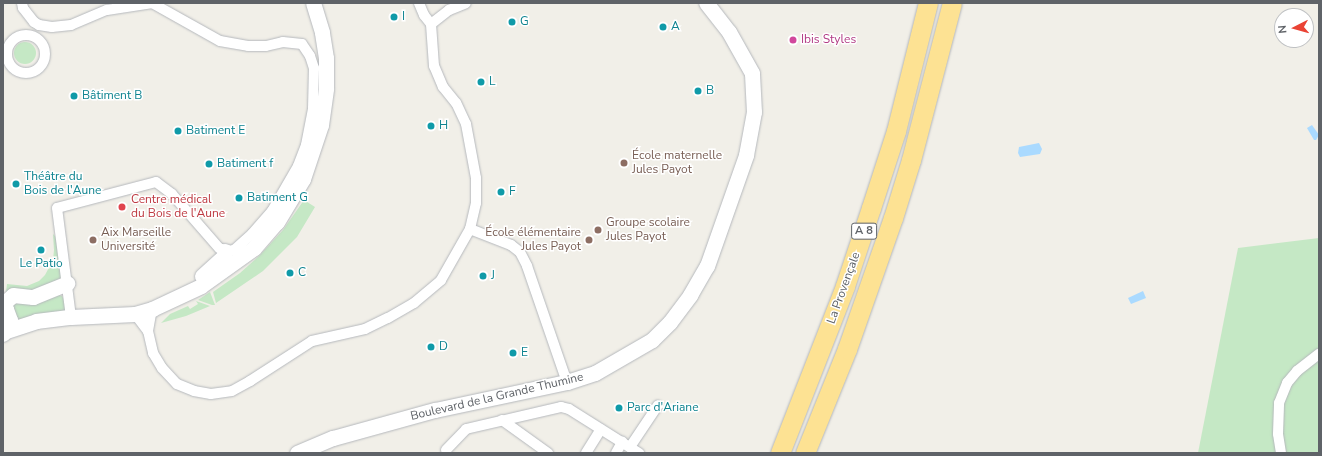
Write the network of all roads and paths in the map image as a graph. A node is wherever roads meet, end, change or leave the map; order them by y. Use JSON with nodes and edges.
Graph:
{"nodes":[{"id":1,"x":22,"y":3,"type":"edge"},
{"id":2,"x":313,"y":3,"type":"edge"},
{"id":3,"x":419,"y":3,"type":"edge"},
{"id":4,"x":466,"y":3,"type":"edge"},
{"id":5,"x":706,"y":3,"type":"edge"},
{"id":6,"x":928,"y":3,"type":"edge"},
{"id":7,"x":952,"y":3,"type":"edge"},
{"id":8,"x":432,"y":24,"type":"junction"},
{"id":9,"x":39,"y":25,"type":"junction"},
{"id":10,"x":33,"y":35,"type":"dead end"},
{"id":11,"x":470,"y":229,"type":"junction"},
{"id":12,"x":222,"y":250,"type":"junction"},
{"id":13,"x":67,"y":283,"type":"junction"},
{"id":14,"x":3,"y":304,"type":"edge"},
{"id":15,"x":158,"y":306,"type":"junction"},
{"id":16,"x":135,"y":314,"type":"junction"},
{"id":17,"x":71,"y":317,"type":"junction"},
{"id":18,"x":148,"y":331,"type":"junction"},
{"id":19,"x":4,"y":333,"type":"edge"},
{"id":20,"x":1319,"y":354,"type":"edge"},
{"id":21,"x":567,"y":382,"type":"junction"},
{"id":22,"x":658,"y":405,"type":"dead end"},
{"id":23,"x":502,"y":420,"type":"junction"},
{"id":24,"x":601,"y":429,"type":"junction"},
{"id":25,"x":626,"y":445,"type":"junction"},
{"id":26,"x":446,"y":450,"type":"dead end"},
{"id":27,"x":297,"y":453,"type":"edge"},
{"id":28,"x":548,"y":453,"type":"edge"},
{"id":29,"x":586,"y":453,"type":"edge"},
{"id":30,"x":616,"y":453,"type":"edge"},
{"id":31,"x":639,"y":453,"type":"edge"},
{"id":32,"x":780,"y":453,"type":"edge"},
{"id":33,"x":806,"y":453,"type":"edge"},
{"id":34,"x":1281,"y":453,"type":"edge"}],
"edges":[{"from":1,"to":9,"type":"street"},
{"from":2,"to":15,"type":"street"},
{"from":3,"to":8,"type":"street"},
{"from":4,"to":8,"type":"street"},
{"from":5,"to":21,"type":"street","name":"Boulevard de la Grande Thumine"},
{"from":6,"to":32,"type":"highway","name":"La Provençale","number":"A 8"},
{"from":7,"to":33,"type":"highway","name":"La Provençale","number":"A 8"},
{"from":8,"to":11,"type":"street"},
{"from":9,"to":10,"type":"street"},
{"from":9,"to":12,"type":"street"},
{"from":11,"to":18,"type":"street"},
{"from":11,"to":21,"type":"street"},
{"from":12,"to":13,"type":"street"},
{"from":12,"to":15,"type":"street"},
{"from":13,"to":14,"type":"street"},
{"from":13,"to":17,"type":"street"},
{"from":14,"to":19,"type":"street"},
{"from":15,"to":16,"type":"street"},
{"from":15,"to":18,"type":"street"},
{"from":16,"to":17,"type":"street"},
{"from":16,"to":18,"type":"street"},
{"from":17,"to":19,"type":"street"},
{"from":20,"to":34,"type":"street"},
{"from":21,"to":27,"type":"street","name":"Boulevard de la Grande Thumine"},
{"from":22,"to":25,"type":"street"},
{"from":23,"to":24,"type":"street"},
{"from":23,"to":26,"type":"street"},
{"from":23,"to":28,"type":"street"},
{"from":24,"to":25,"type":"street"},
{"from":24,"to":29,"type":"street"},
{"from":25,"to":30,"type":"street"},
{"from":25,"to":31,"type":"street"}]}
